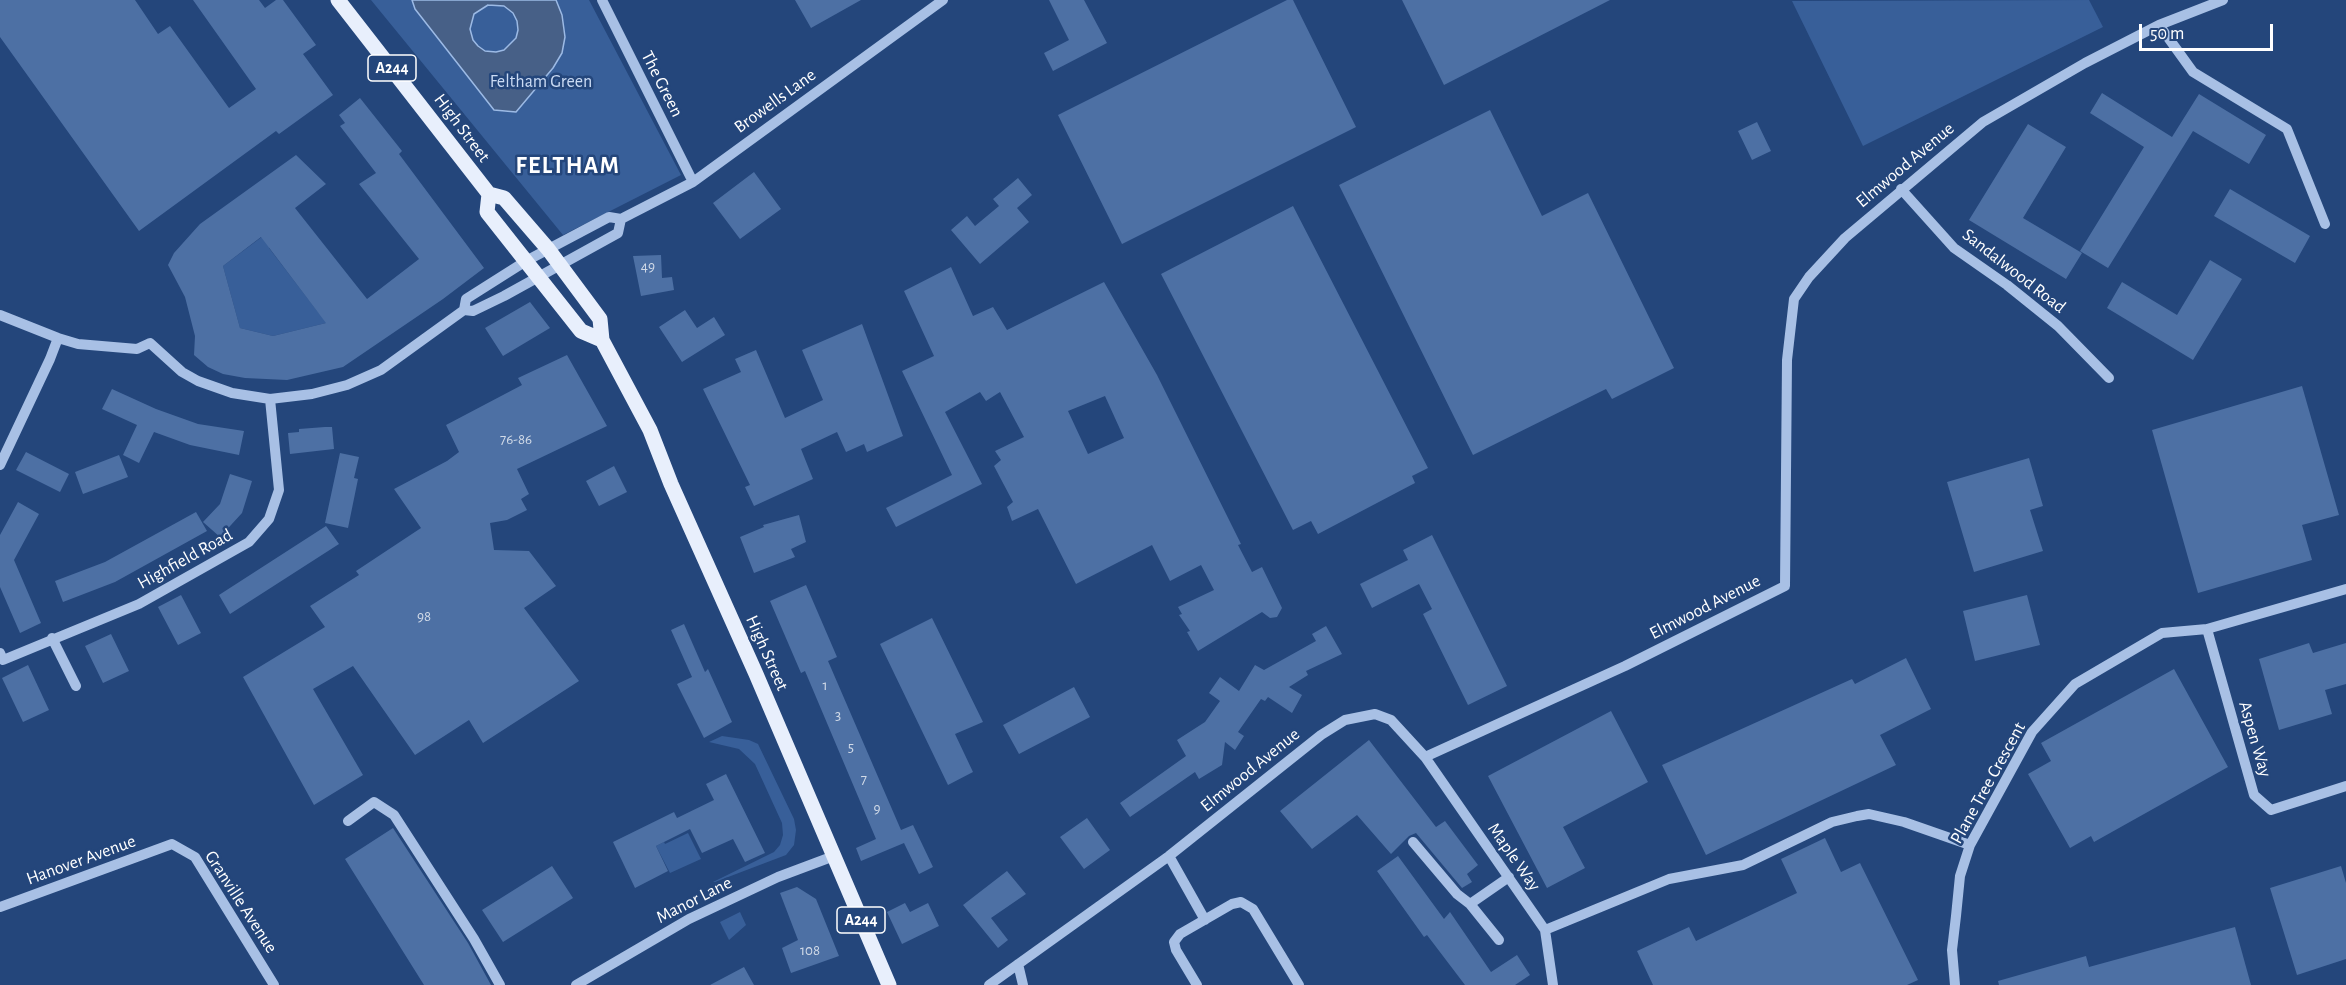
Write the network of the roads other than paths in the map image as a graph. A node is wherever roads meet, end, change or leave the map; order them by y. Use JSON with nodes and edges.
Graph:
{"nodes":[{"id":1,"x":338,"y":0,"type":"edge"},
{"id":2,"x":602,"y":0,"type":"edge"},
{"id":3,"x":943,"y":0,"type":"edge"},
{"id":4,"x":2223,"y":0,"type":"edge"},
{"id":5,"x":2159,"y":25,"type":"junction"},
{"id":6,"x":693,"y":182,"type":"junction"},
{"id":7,"x":1901,"y":189,"type":"junction"},
{"id":8,"x":489,"y":194,"type":"junction"},
{"id":9,"x":621,"y":219,"type":"junction"},
{"id":10,"x":2325,"y":224,"type":"dead end"},
{"id":11,"x":548,"y":249,"type":"junction"},
{"id":12,"x":526,"y":261,"type":"junction"},
{"id":13,"x":561,"y":265,"type":"junction"},
{"id":14,"x":539,"y":278,"type":"junction"},
{"id":15,"x":464,"y":310,"type":"junction"},
{"id":16,"x":0,"y":315,"type":"edge"},
{"id":17,"x":58,"y":338,"type":"junction"},
{"id":18,"x":602,"y":340,"type":"junction"},
{"id":19,"x":2109,"y":378,"type":"dead end"},
{"id":20,"x":270,"y":399,"type":"junction"},
{"id":21,"x":0,"y":465,"type":"edge"},
{"id":22,"x":2346,"y":589,"type":"edge"},
{"id":23,"x":2207,"y":629,"type":"junction"},
{"id":24,"x":52,"y":638,"type":"junction"},
{"id":25,"x":1,"y":658,"type":"edge"},
{"id":26,"x":76,"y":686,"type":"dead end"},
{"id":27,"x":1425,"y":757,"type":"junction"},
{"id":28,"x":2346,"y":786,"type":"edge"},
{"id":29,"x":348,"y":821,"type":"dead end"},
{"id":30,"x":1413,"y":842,"type":"dead end"},
{"id":31,"x":172,"y":844,"type":"joint"},
{"id":32,"x":1970,"y":845,"type":"junction"},
{"id":33,"x":834,"y":856,"type":"junction"},
{"id":34,"x":1169,"y":856,"type":"junction"},
{"id":35,"x":1509,"y":877,"type":"junction"},
{"id":36,"x":1470,"y":904,"type":"junction"},
{"id":37,"x":0,"y":907,"type":"edge"},
{"id":38,"x":1205,"y":920,"type":"junction"},
{"id":39,"x":1545,"y":930,"type":"junction"},
{"id":40,"x":1499,"y":940,"type":"dead end"},
{"id":41,"x":1018,"y":964,"type":"junction"},
{"id":42,"x":274,"y":985,"type":"edge"},
{"id":43,"x":500,"y":985,"type":"edge"},
{"id":44,"x":576,"y":985,"type":"edge"},
{"id":45,"x":889,"y":985,"type":"edge"},
{"id":46,"x":989,"y":985,"type":"edge"},
{"id":47,"x":1023,"y":985,"type":"edge"},
{"id":48,"x":1197,"y":985,"type":"edge"},
{"id":49,"x":1299,"y":985,"type":"edge"},
{"id":50,"x":1553,"y":985,"type":"edge"},
{"id":51,"x":1955,"y":985,"type":"edge"}],
"edges":[{"from":1,"to":8,"type":"main road","name":"High Street","number":"A244"},
{"from":2,"to":6,"type":"street","name":"The Green"},
{"from":3,"to":6,"type":"street","name":"Browells Lane"},
{"from":4,"to":5,"type":"street","name":"Elmwood Avenue"},
{"from":5,"to":7,"type":"street","name":"Elmwood Avenue"},
{"from":5,"to":10,"type":"street"},
{"from":6,"to":9,"type":"street","name":"Browells Lane"},
{"from":7,"to":19,"type":"street","name":"Sandalwood Road"},
{"from":7,"to":27,"type":"street","name":"Elmwood Avenue"},
{"from":8,"to":11,"type":"main road","name":"High Street","number":"A244"},
{"from":8,"to":12,"type":"main road","name":"High Street","number":"A244"},
{"from":9,"to":11,"type":"street","name":"Browells Lane"},
{"from":9,"to":13,"type":"street","name":"Browells Lane"},
{"from":11,"to":12,"type":"street","name":"Browells Lane"},
{"from":11,"to":13,"type":"main road","name":"High Street","number":"A244"},
{"from":12,"to":14,"type":"main road","name":"High Street","number":"A244"},
{"from":12,"to":15,"type":"street"},
{"from":13,"to":14,"type":"street","name":"Browells Lane"},
{"from":13,"to":18,"type":"main road","name":"High Street","number":"A244"},
{"from":14,"to":15,"type":"street"},
{"from":14,"to":18,"type":"main road","name":"High Street","number":"A244"},
{"from":15,"to":20,"type":"street"},
{"from":16,"to":17,"type":"street"},
{"from":17,"to":20,"type":"street"},
{"from":17,"to":21,"type":"street"},
{"from":18,"to":33,"type":"main road","name":"High Street","number":"A244"},
{"from":20,"to":24,"type":"street","name":"Highfield Road"},
{"from":22,"to":23,"type":"street","name":"Plane Tree Crescent"},
{"from":23,"to":28,"type":"street","name":"Aspen Way"},
{"from":23,"to":32,"type":"street","name":"Plane Tree Crescent"},
{"from":24,"to":25,"type":"street","name":"Highfield Road"},
{"from":24,"to":26,"type":"street"},
{"from":27,"to":34,"type":"street","name":"Elmwood Avenue"},
{"from":27,"to":35,"type":"street","name":"Maple Way"},
{"from":29,"to":43,"type":"street"},
{"from":30,"to":36,"type":"street"},
{"from":31,"to":37,"type":"street","name":"Hanover Avenue"},
{"from":31,"to":42,"type":"street","name":"Granville Avenue"},
{"from":32,"to":39,"type":"street"},
{"from":32,"to":51,"type":"street","name":"Plane Tree Crescent"},
{"from":33,"to":44,"type":"street","name":"Manor Lane"},
{"from":33,"to":45,"type":"main road","name":"High Street","number":"A244"},
{"from":34,"to":38,"type":"street"},
{"from":34,"to":41,"type":"street","name":"Elmwood Avenue"},
{"from":35,"to":36,"type":"street"},
{"from":35,"to":39,"type":"street","name":"Maple Way"},
{"from":36,"to":40,"type":"street"},
{"from":38,"to":48,"type":"street"},
{"from":38,"to":49,"type":"street"},
{"from":39,"to":50,"type":"street","name":"Maple Way"},
{"from":41,"to":46,"type":"street","name":"Elmwood Avenue"},
{"from":41,"to":47,"type":"street"}]}
